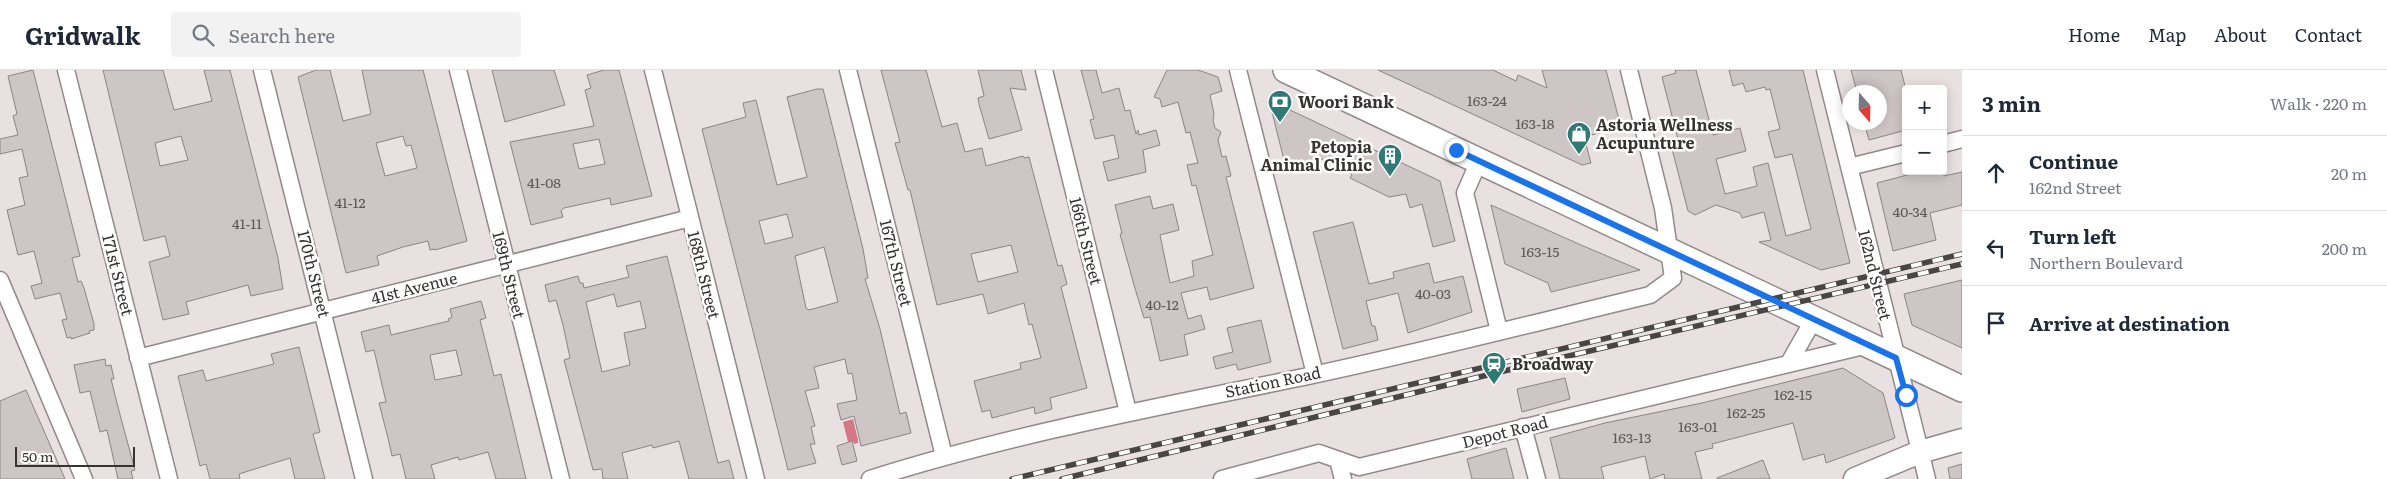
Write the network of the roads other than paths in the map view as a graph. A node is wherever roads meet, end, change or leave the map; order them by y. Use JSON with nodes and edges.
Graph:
{"nodes":[{"id":1,"x":66,"y":70,"type":"edge"},
{"id":2,"x":262,"y":70,"type":"edge"},
{"id":3,"x":458,"y":70,"type":"edge"},
{"id":4,"x":653,"y":70,"type":"edge"},
{"id":5,"x":848,"y":70,"type":"edge"},
{"id":6,"x":1044,"y":70,"type":"edge"},
{"id":7,"x":1238,"y":70,"type":"edge"},
{"id":8,"x":1286,"y":70,"type":"edge"},
{"id":9,"x":1629,"y":70,"type":"edge"},
{"id":10,"x":1825,"y":70,"type":"edge"},
{"id":11,"x":1962,"y":139,"type":"edge"},
{"id":12,"x":1947,"y":143,"type":"edge"},
{"id":13,"x":1902,"y":154,"type":"edge"},
{"id":14,"x":1479,"y":161,"type":"junction"},
{"id":15,"x":1849,"y":168,"type":"junction"},
{"id":16,"x":690,"y":218,"type":"junction"},
{"id":17,"x":1669,"y":250,"type":"junction"},
{"id":18,"x":506,"y":264,"type":"junction"},
{"id":19,"x":0,"y":280,"type":"edge"},
{"id":20,"x":323,"y":311,"type":"junction"},
{"id":21,"x":1814,"y":319,"type":"junction"},
{"id":22,"x":1499,"y":331,"type":"junction"},
{"id":23,"x":1868,"y":345,"type":"junction"},
{"id":24,"x":138,"y":358,"type":"junction"},
{"id":25,"x":1896,"y":358,"type":"junction"},
{"id":26,"x":1789,"y":363,"type":"junction"},
{"id":27,"x":1315,"y":374,"type":"junction"},
{"id":28,"x":1962,"y":389,"type":"edge"},
{"id":29,"x":1128,"y":412,"type":"junction"},
{"id":30,"x":1523,"y":427,"type":"junction"},
{"id":31,"x":1962,"y":440,"type":"edge"},
{"id":32,"x":1920,"y":452,"type":"junction"},
{"id":33,"x":944,"y":456,"type":"junction"},
{"id":34,"x":1338,"y":460,"type":"junction"},
{"id":35,"x":84,"y":479,"type":"edge"},
{"id":36,"x":169,"y":479,"type":"edge"},
{"id":37,"x":364,"y":479,"type":"edge"},
{"id":38,"x":561,"y":479,"type":"edge"},
{"id":39,"x":756,"y":479,"type":"edge"},
{"id":40,"x":870,"y":479,"type":"edge"},
{"id":41,"x":1222,"y":479,"type":"edge"},
{"id":42,"x":1343,"y":479,"type":"edge"},
{"id":43,"x":1536,"y":479,"type":"edge"},
{"id":44,"x":1856,"y":479,"type":"edge"},
{"id":45,"x":1927,"y":479,"type":"edge"}],
"edges":[{"from":1,"to":24,"type":"street","name":"171st Street"},
{"from":2,"to":20,"type":"street","name":"170th Street"},
{"from":3,"to":18,"type":"street","name":"169th Street"},
{"from":4,"to":16,"type":"street","name":"168th Street"},
{"from":5,"to":33,"type":"street","name":"167th Street"},
{"from":6,"to":29,"type":"street","name":"166th Street"},
{"from":7,"to":27,"type":"street"},
{"from":8,"to":14,"type":"main road"},
{"from":9,"to":17,"type":"street"},
{"from":10,"to":15,"type":"street","name":"162nd Street"},
{"from":11,"to":12,"type":"street"},
{"from":13,"to":15,"type":"street"},
{"from":14,"to":17,"type":"main road"},
{"from":14,"to":22,"type":"street"},
{"from":15,"to":25,"type":"street","name":"162nd Street"},
{"from":16,"to":18,"type":"street","name":"41st Avenue"},
{"from":16,"to":39,"type":"street","name":"168th Street"},
{"from":17,"to":21,"type":"main road"},
{"from":17,"to":22,"type":"street","name":"Station Road"},
{"from":18,"to":20,"type":"street","name":"41st Avenue"},
{"from":18,"to":38,"type":"street","name":"169th Street"},
{"from":19,"to":35,"type":"street"},
{"from":20,"to":24,"type":"street","name":"41st Avenue"},
{"from":20,"to":37,"type":"street","name":"170th Street"},
{"from":21,"to":23,"type":"main road"},
{"from":21,"to":26,"type":"street"},
{"from":22,"to":27,"type":"street","name":"Station Road"},
{"from":23,"to":25,"type":"main road"},
{"from":23,"to":26,"type":"street","name":"Depot Road"},
{"from":24,"to":36,"type":"street","name":"171st Street"},
{"from":25,"to":28,"type":"main road"},
{"from":25,"to":32,"type":"street","name":"162nd Street"},
{"from":26,"to":30,"type":"street","name":"Depot Road"},
{"from":27,"to":29,"type":"street","name":"Station Road"},
{"from":29,"to":33,"type":"street","name":"Station Road"},
{"from":30,"to":34,"type":"street","name":"Depot Road"},
{"from":30,"to":43,"type":"street"},
{"from":31,"to":32,"type":"street"},
{"from":32,"to":44,"type":"street"},
{"from":32,"to":45,"type":"street","name":"162nd Street"},
{"from":33,"to":40,"type":"street","name":"Station Road"},
{"from":34,"to":41,"type":"street","name":"Depot Road"},
{"from":34,"to":42,"type":"street"}]}
